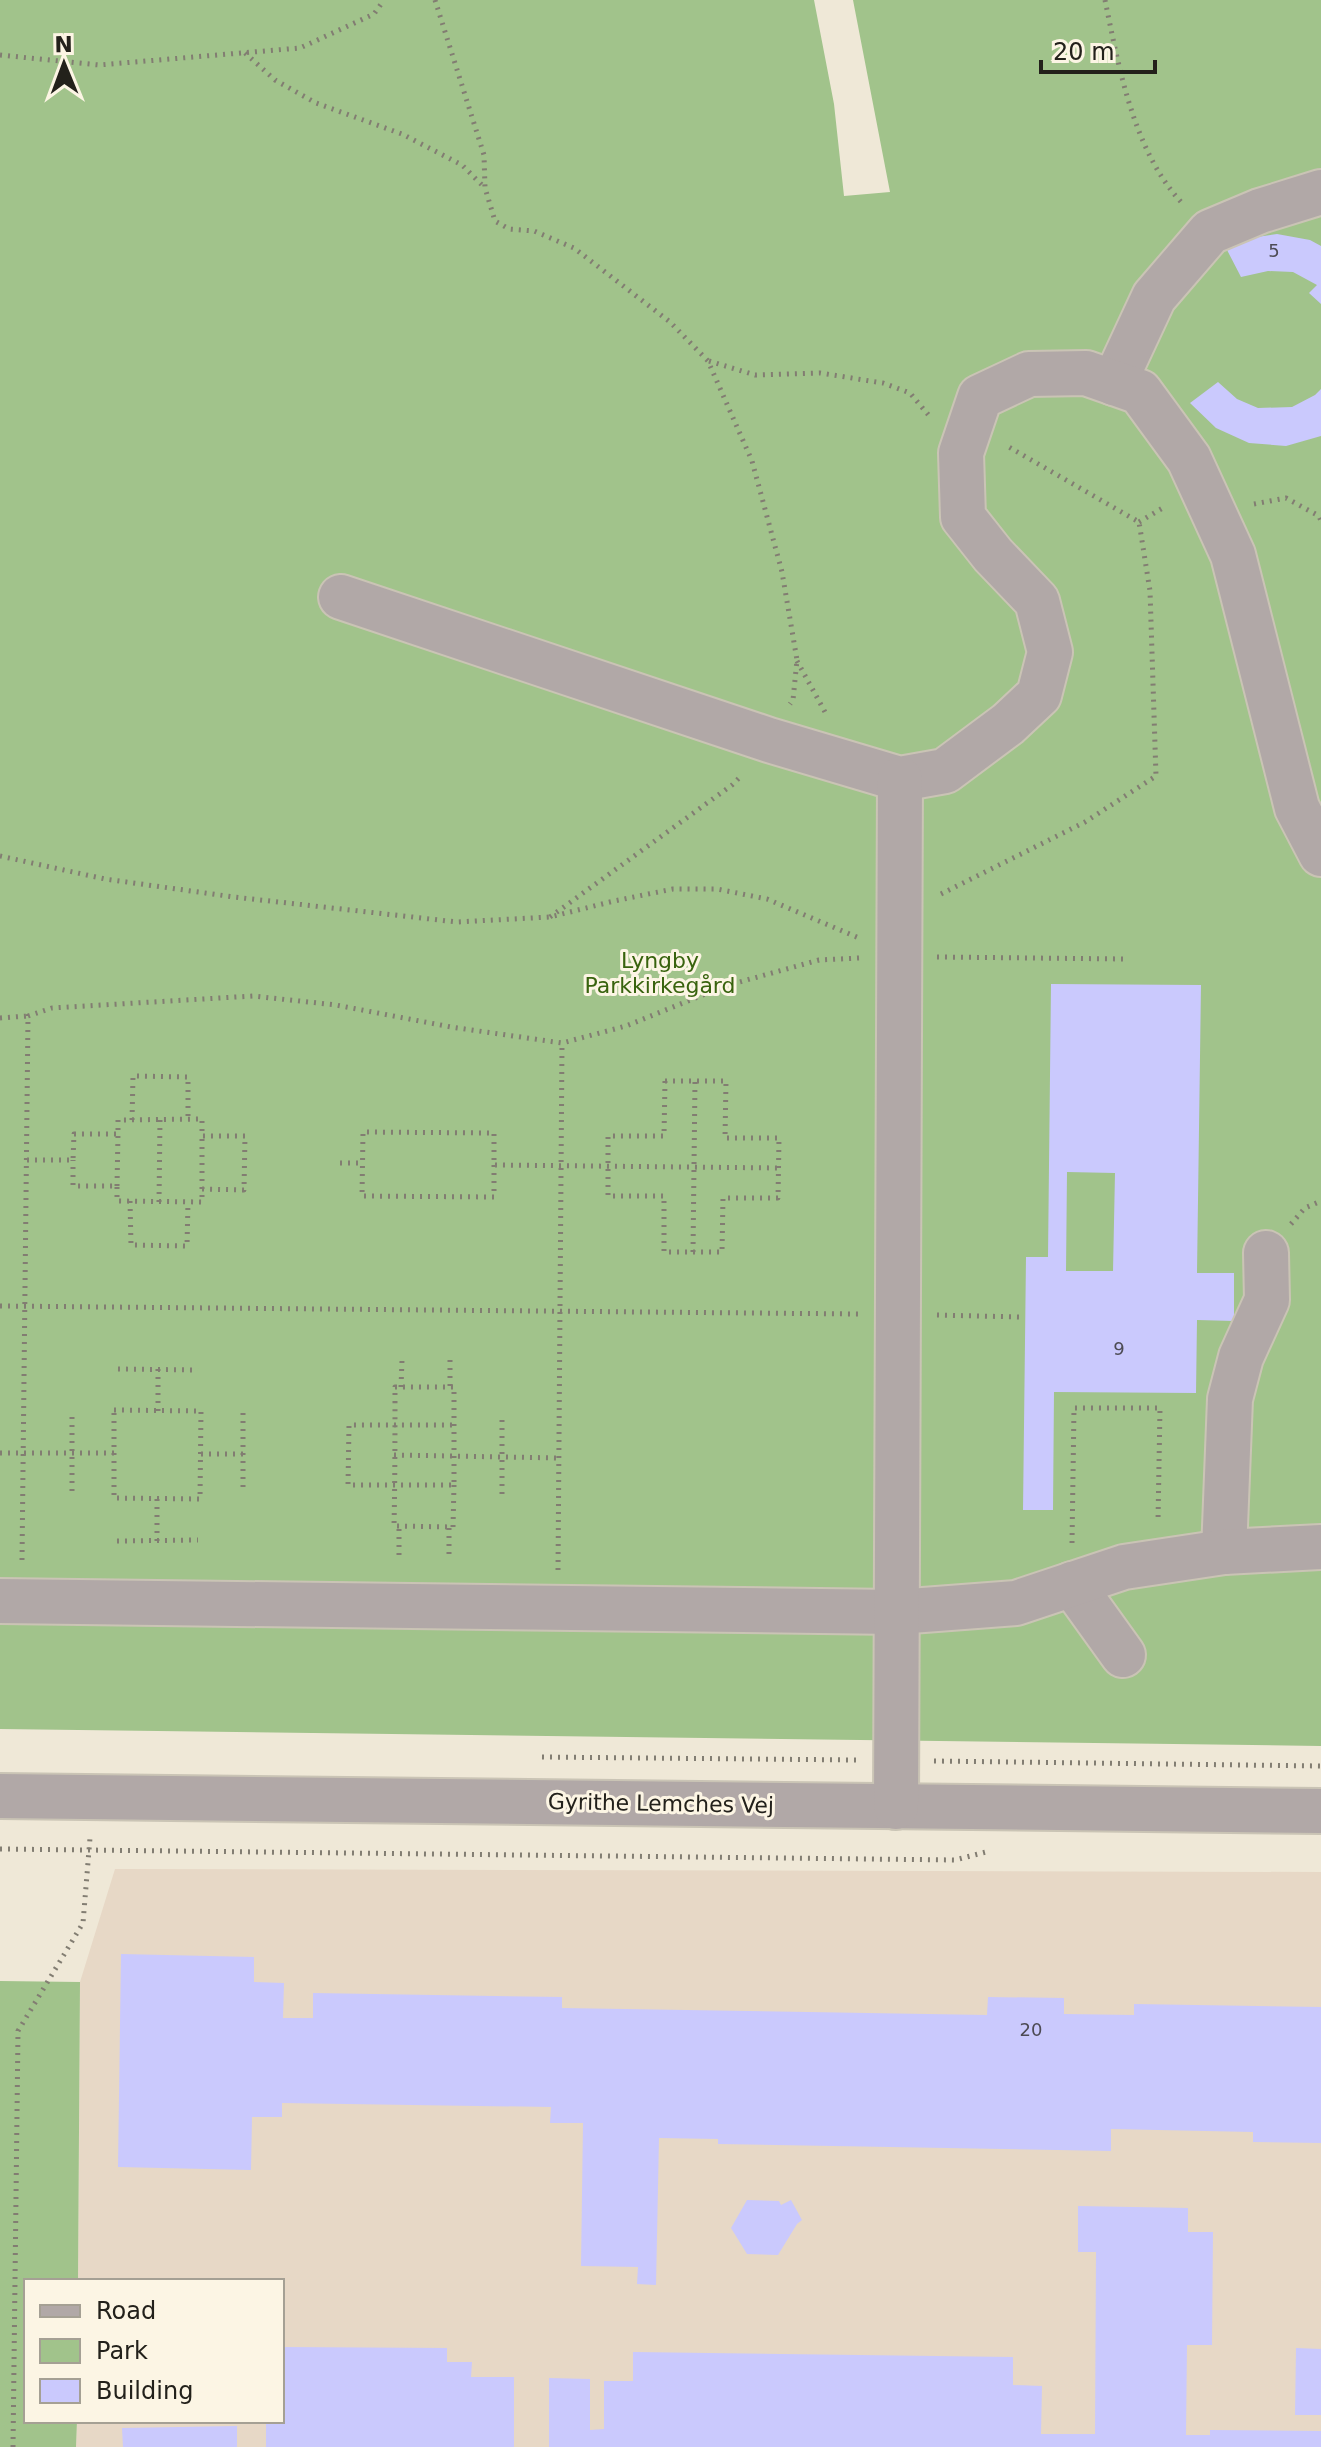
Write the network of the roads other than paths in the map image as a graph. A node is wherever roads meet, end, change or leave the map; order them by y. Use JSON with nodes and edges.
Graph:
{"nodes":[{"id":1,"x":1321,"y":192,"type":"edge"},
{"id":2,"x":1114,"y":383,"type":"junction"},
{"id":3,"x":341,"y":597,"type":"dead end"},
{"id":4,"x":900,"y":779,"type":"junction"},
{"id":5,"x":1321,"y":854,"type":"edge"},
{"id":6,"x":1266,"y":1253,"type":"dead end"},
{"id":7,"x":1321,"y":1547,"type":"edge"},
{"id":8,"x":1224,"y":1552,"type":"junction"},
{"id":9,"x":1072,"y":1584,"type":"junction"},
{"id":10,"x":11,"y":1601,"type":"edge"},
{"id":11,"x":897,"y":1612,"type":"junction"},
{"id":12,"x":1123,"y":1655,"type":"dead end"},
{"id":13,"x":0,"y":1796,"type":"edge"},
{"id":14,"x":896,"y":1807,"type":"junction"},
{"id":15,"x":1321,"y":1811,"type":"edge"}],
"edges":[{"from":1,"to":2,"type":"street"},
{"from":2,"to":4,"type":"street"},
{"from":2,"to":5,"type":"street"},
{"from":3,"to":4,"type":"street"},
{"from":4,"to":11,"type":"street"},
{"from":6,"to":8,"type":"street"},
{"from":7,"to":8,"type":"street"},
{"from":8,"to":9,"type":"street"},
{"from":9,"to":11,"type":"street"},
{"from":9,"to":12,"type":"street"},
{"from":10,"to":11,"type":"street"},
{"from":11,"to":14,"type":"street"},
{"from":13,"to":14,"type":"street","name":"Gyrithe Lemches Vej"},
{"from":14,"to":15,"type":"street","name":"Gyrithe Lemches Vej"}]}
